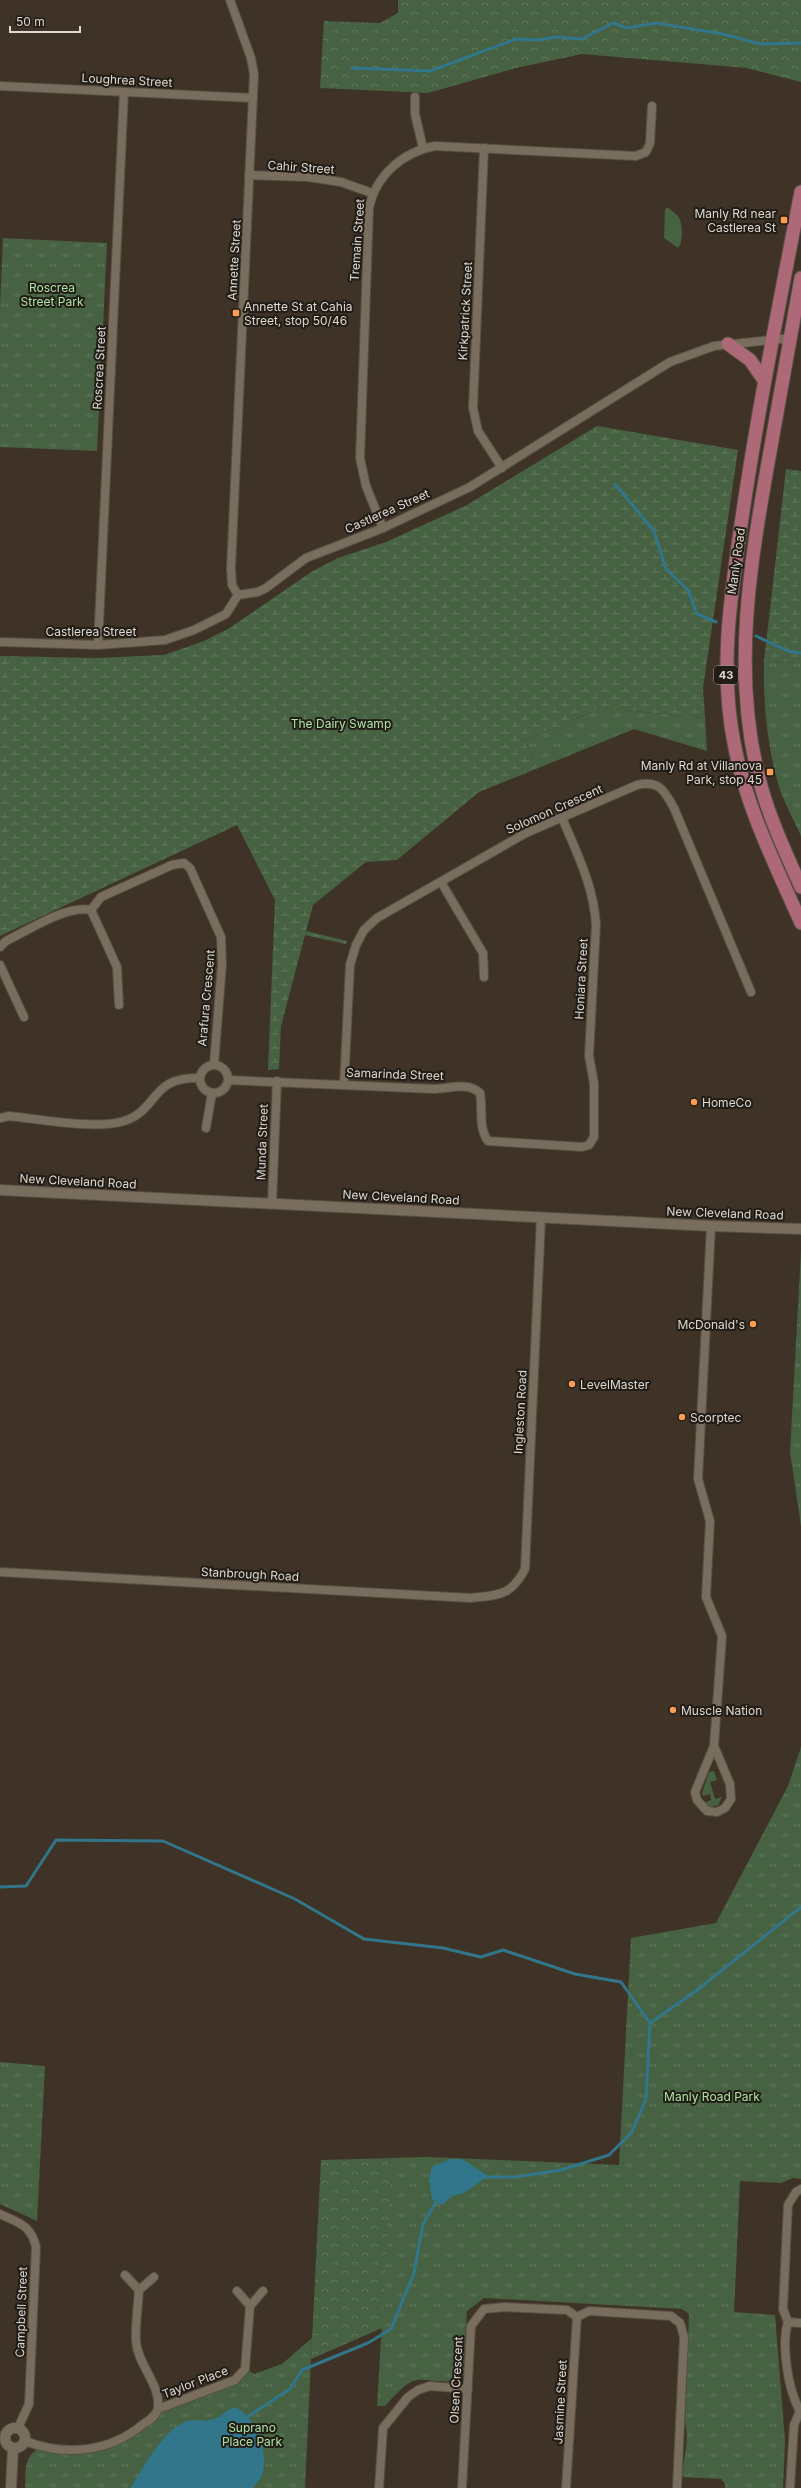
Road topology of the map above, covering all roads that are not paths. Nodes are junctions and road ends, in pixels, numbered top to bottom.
1 (230, 0) edge
2 (0, 86) edge
3 (124, 92) junction
4 (415, 97) dead end
5 (253, 98) junction
6 (652, 106) dead end
7 (422, 148) junction
8 (484, 148) junction
9 (249, 175) junction
10 (801, 192) edge
11 (372, 193) junction
12 (801, 278) edge
13 (772, 338) junction
14 (791, 338) junction
15 (728, 344) junction
16 (764, 380) junction
17 (502, 468) junction
18 (383, 528) junction
19 (238, 595) junction
20 (0, 642) edge
21 (98, 645) junction
22 (562, 818) junction
23 (441, 882) junction
24 (801, 887) edge
25 (91, 910) junction
26 (801, 923) edge
27 (0, 947) edge
28 (0, 965) edge
29 (484, 977) dead end
30 (751, 992) dead end
31 (119, 1006) dead end
32 (24, 1017) dead end
33 (214, 1065) junction
34 (200, 1078) junction
35 (228, 1080) junction
36 (276, 1081) junction
37 (344, 1085) junction
38 (212, 1093) junction
39 (0, 1118) edge
40 (206, 1128) dead end
41 (589, 1145) joint
42 (0, 1190) edge
43 (272, 1204) junction
44 (541, 1218) junction
45 (711, 1226) junction
46 (801, 1229) edge
47 (0, 1572) edge
48 (498, 1595) joint
49 (714, 1746) junction
50 (801, 2189) edge
51 (0, 2214) edge
52 (125, 2275) dead end
53 (154, 2277) dead end
54 (139, 2290) junction
55 (237, 2291) dead end
56 (263, 2291) dead end
57 (250, 2306) junction
58 (577, 2317) junction
59 (788, 2322) junction
60 (801, 2323) edge
61 (468, 2389) junction
62 (158, 2409) junction
63 (801, 2411) edge
64 (18, 2428) junction
65 (3, 2433) edge
66 (25, 2441) junction
67 (13, 2448) junction
68 (12, 2488) edge
69 (379, 2488) edge
70 (462, 2488) edge
71 (566, 2488) edge
72 (677, 2488) edge
73 (790, 2488) edge

1 - 5 street, Annette Street
2 - 3 street, Loughrea Street
3 - 5 street, Loughrea Street
3 - 21 street, Roscrea Street
4 - 7 street
5 - 9 street, Annette Street
6 - 8 street, Tremain Street
7 - 8 street, Tremain Street
7 - 11 street, Tremain Street
8 - 17 street, Kirkpatrick Street
9 - 11 street, Cahir Street
9 - 19 street, Annette Street
10 - 13 main road, Manly Road / 43
11 - 18 street, Tremain Street
12 - 14 main road, Manly Road / 43
13 - 14 street, Castlerea Street
13 - 15 street, Castlerea Street
13 - 16 main road, Manly Road / 43
14 - 24 main road, Manly Road / 43
15 - 16 main road
15 - 17 street, Castlerea Street
16 - 26 main road, Manly Road / 43
17 - 18 street, Castlerea Street
18 - 19 street, Castlerea Street
19 - 21 street, Castlerea Street
20 - 21 street, Castlerea Street
22 - 23 street, Solomon Crescent
22 - 30 street, Solomon Crescent
22 - 41 street, Honiara Street
23 - 29 street
23 - 37 street, Solomon Crescent
25 - 27 street
25 - 31 street
25 - 33 street, Arafura Crescent
28 - 32 street
33 - 34 street
33 - 35 street
34 - 38 street
34 - 39 street
35 - 36 street, Samarinda Street
35 - 38 street
36 - 37 street, Samarinda Street
36 - 43 street, Munda Street
37 - 41 street, Samarinda Street
38 - 40 street
42 - 43 street, New Cleveland Road
43 - 44 street, New Cleveland Road
44 - 45 street, New Cleveland Road
44 - 48 street, Ingleston Road
45 - 46 street, New Cleveland Road
45 - 49 street
47 - 48 street, Stanbrough Road
49 - 49 street
50 - 59 street
51 - 64 street, Campbell Street
52 - 54 street
53 - 54 street
54 - 62 street
55 - 57 street
56 - 57 street
57 - 62 street, Taylor Place
58 - 61 street, Olsen Crescent
58 - 71 street, Jasmine Street
58 - 72 street
59 - 60 street
59 - 63 street
61 - 69 street
61 - 70 street, Olsen Crescent
62 - 66 street
63 - 73 street
64 - 65 street
64 - 66 street
65 - 67 street
66 - 67 street
67 - 68 street

